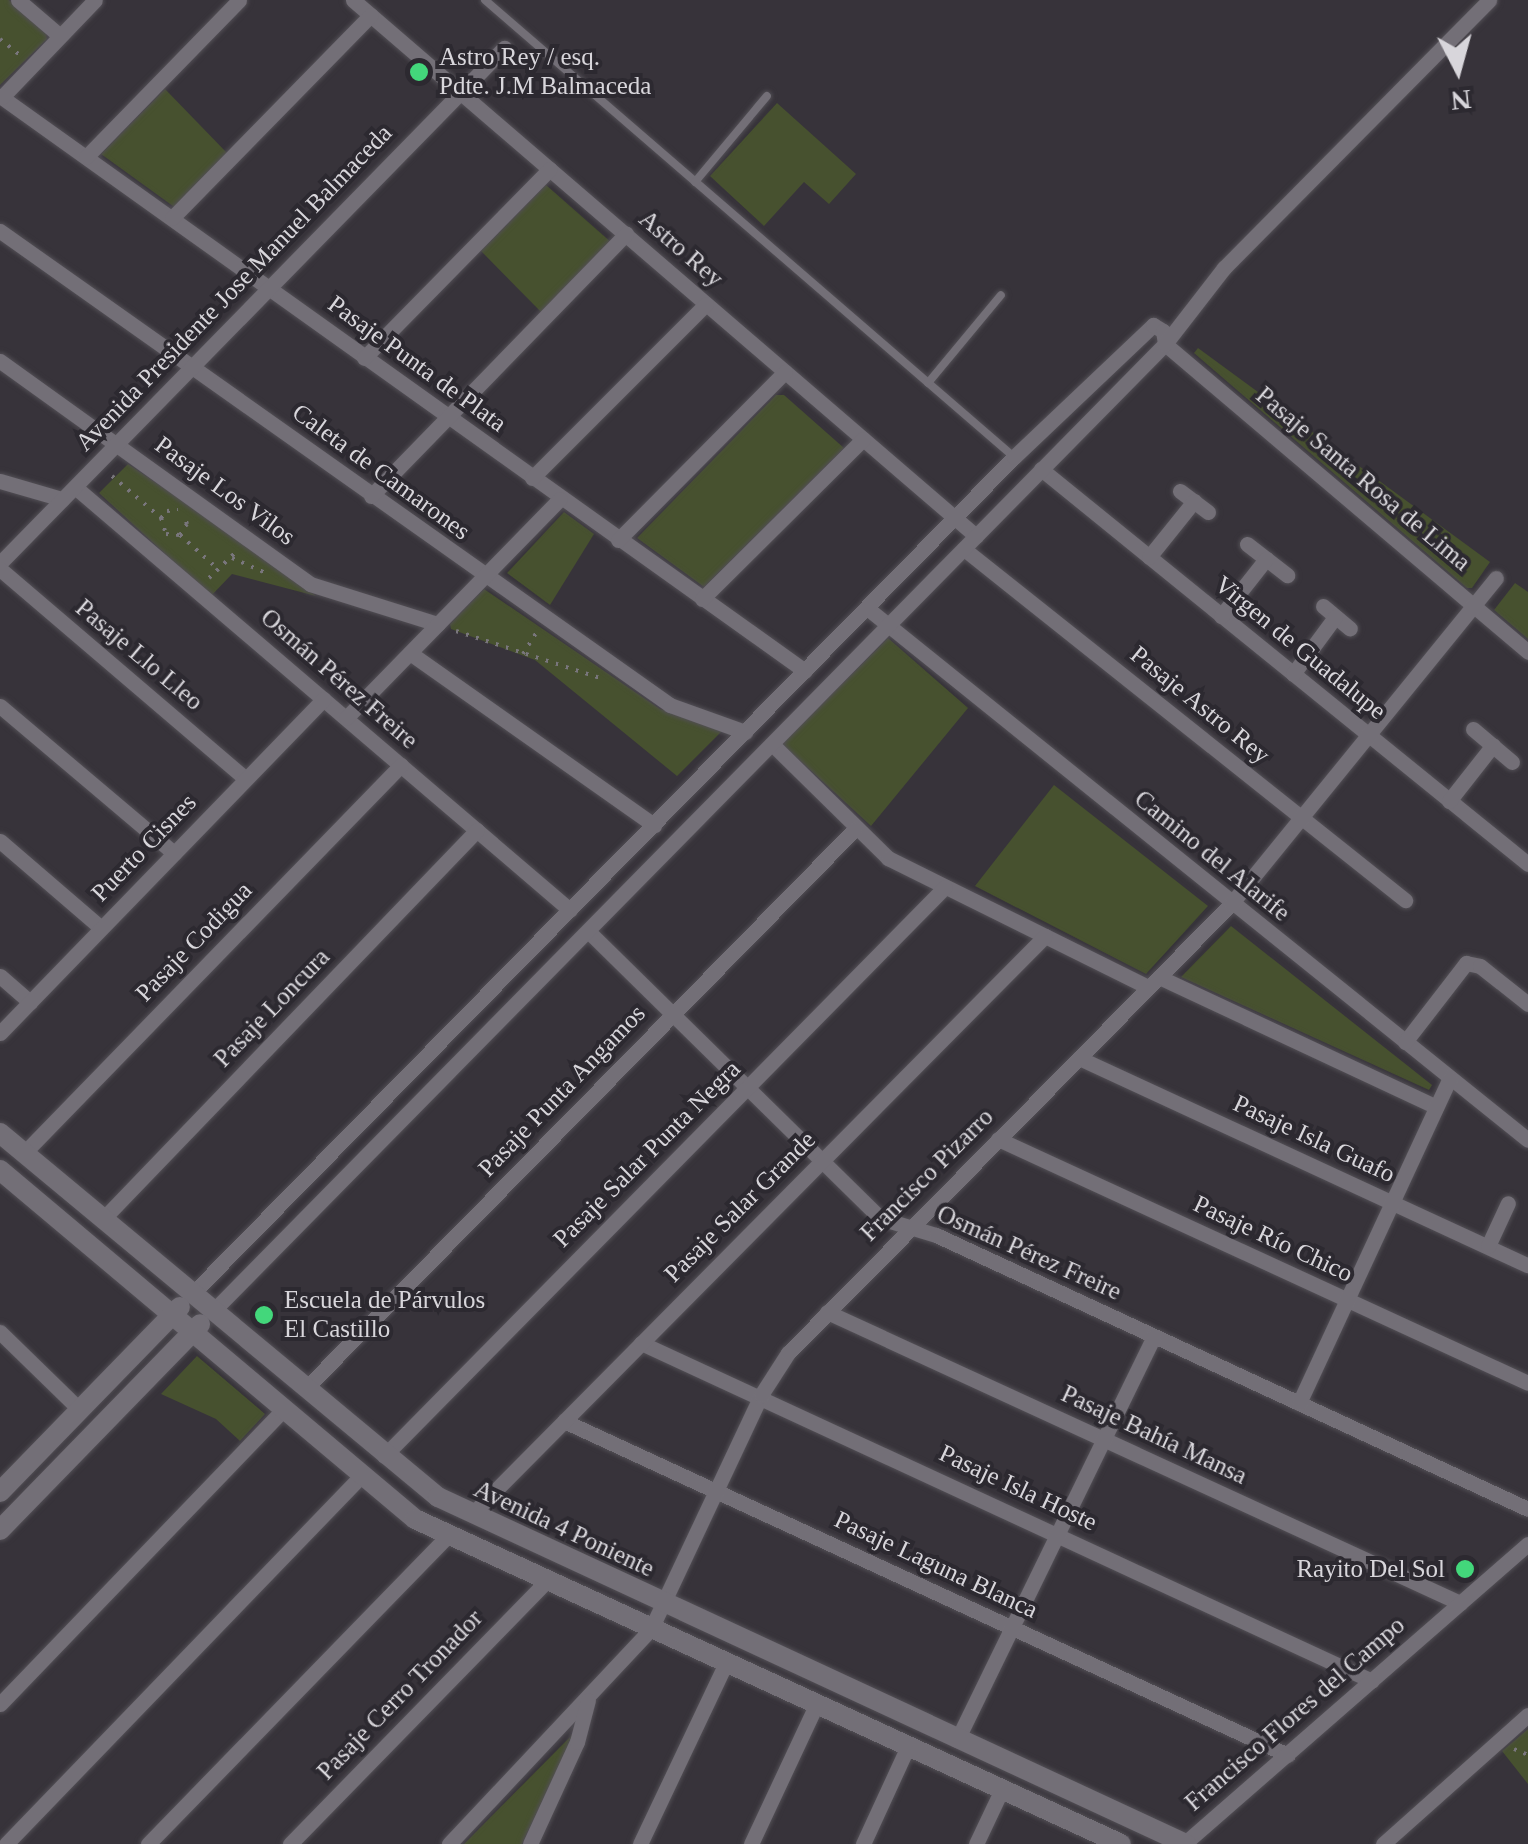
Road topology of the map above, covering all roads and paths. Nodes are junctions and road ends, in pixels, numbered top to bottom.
1 (18, 0) edge
2 (95, 0) edge
3 (238, 0) edge
4 (353, 0) edge
5 (485, 0) edge
6 (1488, 0) edge
7 (371, 16) junction
8 (60, 36) junction
9 (0, 39) edge
10 (504, 48) dead end
11 (32, 65) junction
12 (460, 92) junction
13 (1, 96) edge
14 (767, 96) dead end
15 (86, 157) junction
16 (550, 169) junction
17 (695, 182) junction
18 (172, 218) junction
19 (0, 231) edge
20 (626, 234) junction
21 (270, 288) junction
22 (1001, 294) dead end
23 (706, 304) junction
24 (1166, 344) junction
25 (364, 358) junction
26 (0, 362) edge
27 (192, 368) junction
28 (785, 372) junction
29 (928, 383) junction
30 (447, 417) junction
31 (863, 438) junction
32 (117, 444) junction
33 (1014, 457) junction
34 (1041, 470) junction
35 (112, 476) dead end
36 (532, 478) junction
37 (0, 481) edge
38 (75, 487) junction
39 (1180, 490) dead end
40 (371, 496) junction
41 (560, 499) junction
42 (62, 500) junction
43 (1194, 501) junction
44 (1208, 512) dead end
45 (161, 518) junction
46 (956, 518) junction
47 (180, 535) junction
48 (976, 536) junction
49 (248, 539) junction
50 (618, 540) junction
51 (1247, 544) dead end
52 (964, 549) junction
53 (1149, 557) junction
54 (1266, 559) junction
55 (0, 566) edge
56 (219, 570) junction
57 (1286, 575) dead end
58 (484, 576) junction
59 (1496, 578) dead end
60 (196, 590) junction
61 (702, 599) junction
62 (1473, 606) junction
63 (867, 608) junction
64 (1221, 616) junction
65 (545, 620) junction
66 (438, 624) junction
67 (889, 626) junction
68 (1350, 629) dead end
69 (1528, 652) edge
70 (410, 653) junction
71 (522, 656) junction
72 (805, 672) junction
73 (1292, 674) junction
74 (618, 683) dead end
75 (324, 699) junction
76 (0, 706) edge
77 (346, 718) junction
78 (1474, 729) dead end
79 (745, 732) junction
80 (1369, 736) junction
81 (772, 744) junction
82 (1492, 745) junction
83 (1512, 762) dead end
84 (400, 765) junction
85 (246, 779) junction
86 (1449, 800) junction
87 (1302, 818) junction
88 (654, 825) junction
89 (855, 829) junction
90 (478, 830) junction
91 (0, 840) edge
92 (174, 853) junction
93 (1526, 859) edge
94 (945, 886) junction
95 (1405, 900) dead end
96 (1230, 904) junction
97 (570, 910) junction
98 (101, 928) junction
99 (588, 931) junction
100 (1045, 936) junction
101 (0, 976) edge
102 (1154, 982) junction
103 (30, 1002) junction
104 (1528, 1004) edge
105 (673, 1014) junction
106 (0, 1032) edge
107 (1405, 1042) junction
108 (1079, 1058) junction
109 (1450, 1078) junction
110 (747, 1088) junction
111 (1436, 1107) junction
112 (0, 1134) edge
113 (998, 1140) junction
114 (1528, 1140) edge
115 (24, 1154) junction
116 (821, 1161) junction
117 (4, 1179) edge
118 (1392, 1202) junction
119 (1508, 1203) dead end
120 (102, 1220) junction
121 (909, 1228) junction
122 (1488, 1246) junction
123 (1528, 1265) edge
124 (190, 1295) junction
125 (1346, 1300) junction
126 (212, 1312) junction
127 (827, 1312) junction
128 (172, 1315) junction
129 (0, 1332) edge
130 (192, 1332) junction
131 (1154, 1336) junction
132 (641, 1343) junction
133 (1528, 1383) edge
134 (305, 1389) junction
135 (760, 1395) junction
136 (1299, 1403) junction
137 (80, 1410) junction
138 (284, 1410) junction
139 (564, 1421) junction
140 (1104, 1439) junction
141 (384, 1456) junction
142 (362, 1476) junction
143 (3, 1483) edge
144 (716, 1492) junction
145 (1528, 1509) edge
146 (472, 1514) junction
147 (0, 1530) edge
148 (1058, 1534) junction
149 (448, 1536) junction
150 (1528, 1544) edge
151 (546, 1582) junction
152 (664, 1602) junction
153 (1460, 1603) junction
154 (1012, 1628) junction
155 (650, 1629) junction
156 (726, 1663) junction
157 (1372, 1681) junction
158 (588, 1700) junction
159 (0, 1704) edge
160 (816, 1704) junction
161 (1528, 1715) edge
162 (958, 1740) junction
163 (908, 1746) junction
164 (1288, 1754) junction
165 (1002, 1789) junction
166 (6, 1844) edge
167 (148, 1844) edge
168 (290, 1844) edge
169 (449, 1844) edge
170 (530, 1844) edge
171 (640, 1844) edge
172 (752, 1844) edge
173 (863, 1844) edge
174 (976, 1844) edge
175 (1120, 1844) edge
176 (1186, 1844) edge
177 (1382, 1844) edge

1 - 8 street
2 - 8 street
3 - 15 street
4 - 7 street, Astro Rey
5 - 17 lane
6 - 24 street
7 - 12 street, Astro Rey
7 - 18 street
8 - 11 street
9 - 11 path
10 - 12 street, Avenida Presidente Jose Manuel Balmaceda
11 - 13 street
12 - 16 street, Astro Rey
12 - 21 street, Avenida Presidente Jose Manuel Balmaceda
13 - 15 street, Pasaje Punta de Plata
14 - 17 lane
15 - 18 street, Pasaje Punta de Plata
16 - 20 street, Astro Rey
16 - 25 street
17 - 29 lane
18 - 21 street, Pasaje Punta de Plata
19 - 27 street, Caleta de Camarones
20 - 23 street, Astro Rey
20 - 30 street
21 - 25 street, Pasaje Punta de Plata
21 - 27 street, Avenida Presidente Jose Manuel Balmaceda
22 - 29 lane
23 - 28 street, Astro Rey
23 - 36 street
24 - 33 street
24 - 34 street
24 - 62 street, Pasaje Santa Rosa de Lima
25 - 30 street, Pasaje Punta de Plata
26 - 32 street, Pasaje Los Vilos
27 - 32 street, Avenida Presidente Jose Manuel Balmaceda
27 - 40 street, Caleta de Camarones
28 - 31 street, Astro Rey
28 - 50 street
29 - 33 lane
30 - 36 street, Pasaje Punta de Plata
30 - 40 street
31 - 46 street, Astro Rey
31 - 61 street
32 - 38 street, Avenida Presidente Jose Manuel Balmaceda
32 - 49 street, Pasaje Los Vilos
33 - 46 street
34 - 48 street
34 - 53 street, Virgen de Guadalupe
35 - 45 path
36 - 41 street, Pasaje Punta de Plata
37 - 42 street
38 - 42 street, Avenida Presidente Jose Manuel Balmaceda
38 - 60 street, Osmán Pérez Freire
39 - 43 street
40 - 58 street, Caleta de Camarones
41 - 50 street, Pasaje Punta de Plata
41 - 58 street
42 - 55 street, Avenida Presidente Jose Manuel Balmaceda
43 - 44 street
43 - 53 street
45 - 47 path
45 - 47 path
46 - 48 street, Astro Rey
46 - 63 street
47 - 56 path
48 - 52 street
49 - 56 path
49 - 66 street, Pasaje Los Vilos
50 - 61 street, Pasaje Punta de Plata
51 - 54 street
52 - 67 street
52 - 87 street, Pasaje Astro Rey
53 - 64 street, Virgen de Guadalupe
54 - 57 street
54 - 64 street
55 - 85 street, Pasaje Llo Lleo
56 - 60 path
58 - 65 street, Caleta de Camarones
58 - 66 street
59 - 62 street, Francisco Pizarro
60 - 75 street, Osmán Pérez Freire
61 - 72 street, Pasaje Punta de Plata
62 - 69 street, Pasaje Santa Rosa de Lima
62 - 80 street, Francisco Pizarro
63 - 67 street, Camino del Alarife
63 - 72 street
64 - 73 street, Virgen de Guadalupe
65 - 71 path
65 - 79 street, Caleta de Camarones
66 - 70 street
66 - 71 path
67 - 81 street
67 - 96 street, Camino del Alarife
68 - 73 street
70 - 77 street
70 - 88 street
71 - 74 path
72 - 79 street
73 - 80 street, Virgen de Guadalupe
75 - 77 street, Osmán Pérez Freire
75 - 85 street, Puerto Cisnes
76 - 92 street
77 - 84 street, Osmán Pérez Freire
78 - 82 street
79 - 88 street
80 - 86 street, Virgen de Guadalupe
80 - 87 street, Francisco Pizarro
81 - 89 street
81 - 99 street
82 - 83 street
82 - 86 street
84 - 90 street, Osmán Pérez Freire
84 - 115 street, Pasaje Codigua
85 - 92 street, Puerto Cisnes
86 - 93 street, Virgen de Guadalupe
87 - 95 street, Pasaje Astro Rey
87 - 96 street, Francisco Pizarro
88 - 97 street
89 - 94 street
89 - 105 street, Pasaje Punta Angamos
90 - 97 street, Osmán Pérez Freire
90 - 120 street, Pasaje Loncura
91 - 98 street
92 - 98 street, Puerto Cisnes
94 - 100 street
94 - 110 street, Pasaje Salar Punta Negra
96 - 102 street, Francisco Pizarro
96 - 107 street, Camino del Alarife
97 - 124 street
98 - 103 street, Puerto Cisnes
99 - 105 street, Osmán Pérez Freire
99 - 126 street
100 - 102 street
100 - 116 street, Pasaje Salar Grande
101 - 103 street
102 - 108 street, Francisco Pizarro
102 - 111 street
103 - 106 street, Puerto Cisnes
104 - 107 street
105 - 110 street, Osmán Pérez Freire
105 - 134 street, Pasaje Punta Angamos
107 - 109 street, Camino del Alarife
108 - 113 street, Francisco Pizarro
108 - 118 street, Pasaje Isla Guafo
109 - 111 street
109 - 114 street, Camino del Alarife
110 - 116 street, Osmán Pérez Freire
110 - 141 street, Pasaje Salar Punta Negra
111 - 118 street
112 - 115 street, Avenida 4 Poniente
113 - 121 street, Francisco Pizarro
113 - 125 street, Pasaje Río Chico
115 - 120 street, Avenida 4 Poniente
116 - 121 street, Osmán Pérez Freire
116 - 132 street, Pasaje Salar Grande
117 - 128 street
118 - 122 street, Pasaje Isla Guafo
118 - 125 street
119 - 122 street
120 - 124 street, Avenida 4 Poniente
121 - 127 street, Francisco Pizarro
121 - 131 street, Osmán Pérez Freire
122 - 123 street, Pasaje Isla Guafo
124 - 126 street, Avenida 4 Poniente
124 - 128 street
125 - 133 street, Pasaje Río Chico
125 - 136 street
126 - 130 street
126 - 134 street, Avenida 4 Poniente
127 - 135 street, Francisco Pizarro
127 - 140 street, Pasaje Bahía Mansa
128 - 130 street
128 - 137 street
129 - 137 street
130 - 138 street
130 - 147 street
131 - 136 street, Osmán Pérez Freire
131 - 140 street
132 - 135 street, Pasaje Isla Hoste
132 - 139 street, Pasaje Salar Grande
134 - 141 street, Avenida 4 Poniente
135 - 144 street, Francisco Pizarro
135 - 148 street, Pasaje Isla Hoste
136 - 145 street, Osmán Pérez Freire
137 - 143 street
138 - 142 street
138 - 159 street
139 - 144 street, Pasaje Laguna Blanca
139 - 146 street, Pasaje Salar Grande
140 - 148 street
140 - 153 street, Pasaje Bahía Mansa
141 - 146 street, Avenida 4 Poniente
142 - 149 street
142 - 166 street
144 - 152 street, Francisco Pizarro
144 - 154 street, Pasaje Laguna Blanca
146 - 152 street, Avenida 4 Poniente
148 - 154 street
148 - 157 street, Pasaje Isla Hoste
149 - 151 street
149 - 167 street
150 - 153 street, Francisco Flores del Campo
151 - 155 street
151 - 168 street, Pasaje Cerro Tronador
152 - 155 street, Francisco Pizarro
152 - 162 street, Avenida 4 Poniente
153 - 157 street, Francisco Flores del Campo
154 - 162 street
154 - 164 street, Pasaje Laguna Blanca
155 - 156 street
155 - 158 street, Francisco Pizarro
156 - 160 street
156 - 171 street
157 - 164 street, Francisco Flores del Campo
158 - 169 street, Francisco Pizarro
158 - 170 street
160 - 163 street
160 - 172 street
161 - 177 street
162 - 176 street, Avenida 4 Poniente
163 - 165 street
163 - 173 street
164 - 176 street, Francisco Flores del Campo
165 - 174 street
165 - 175 street

